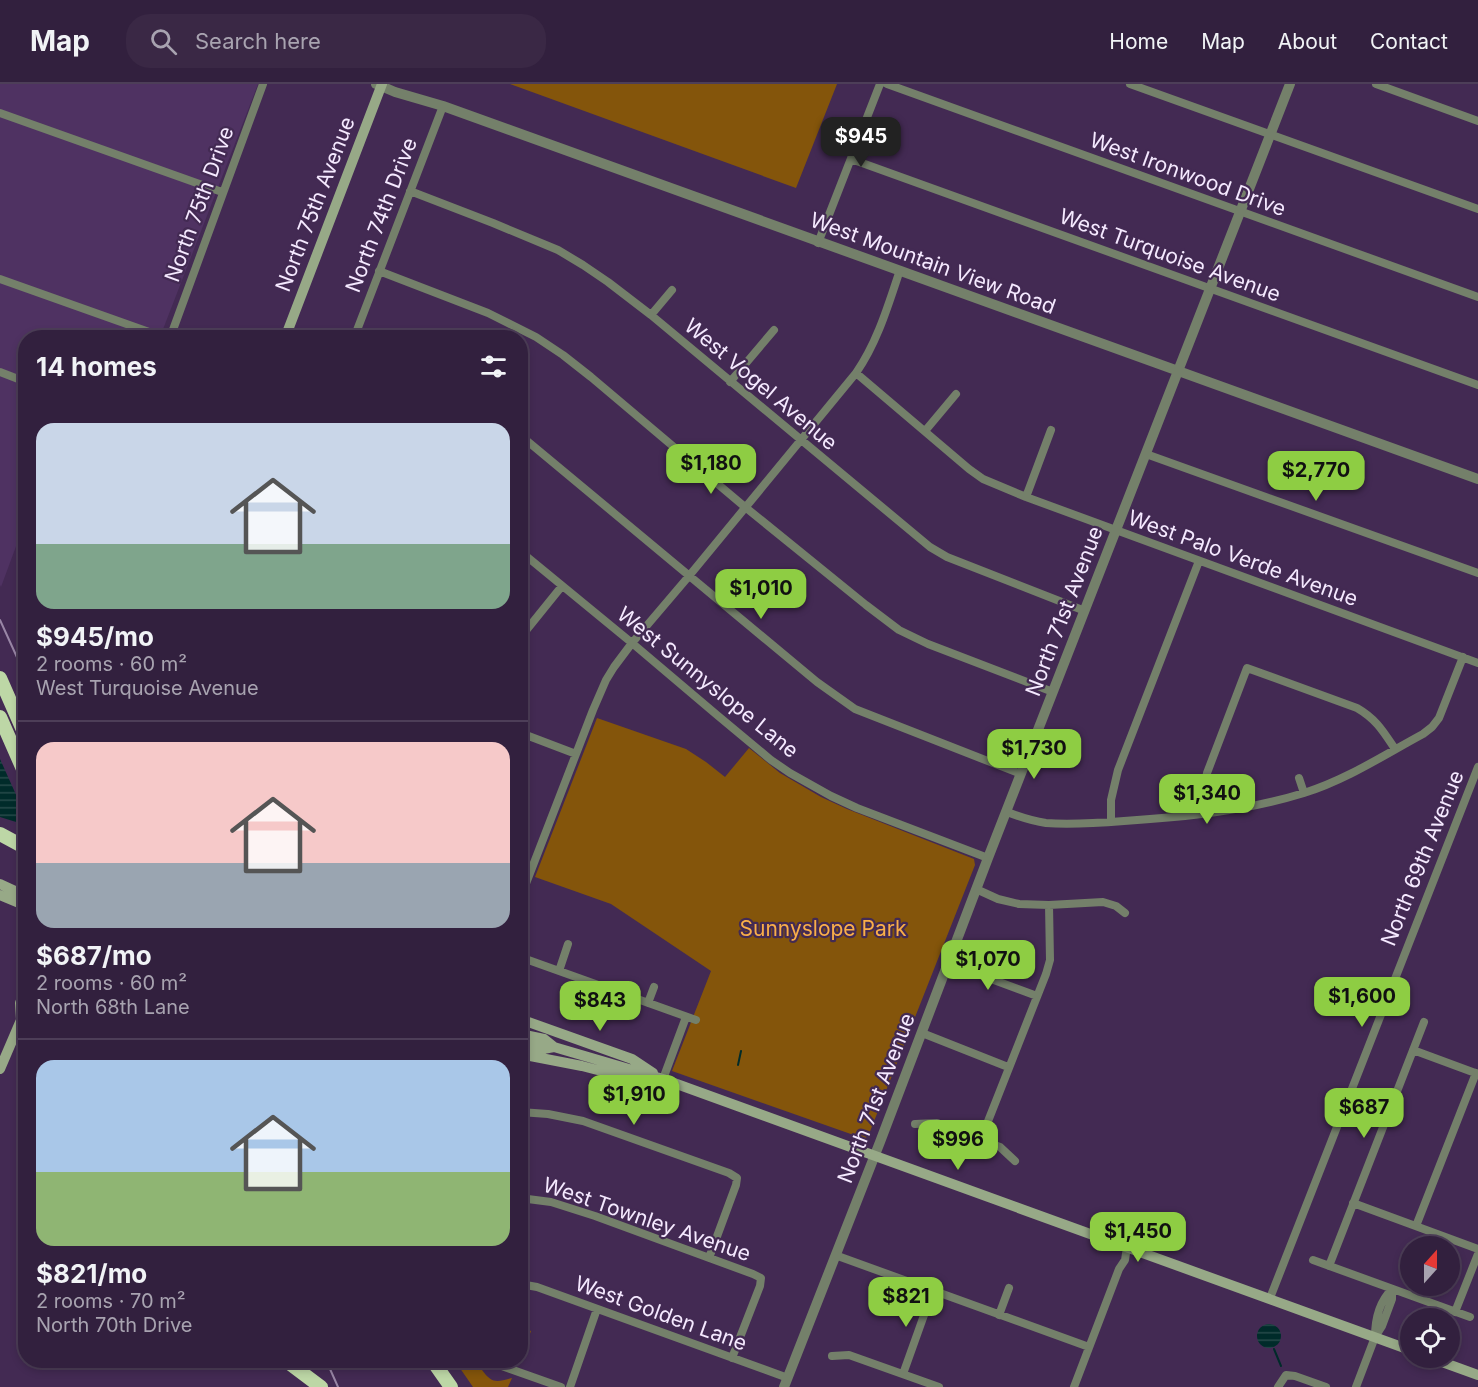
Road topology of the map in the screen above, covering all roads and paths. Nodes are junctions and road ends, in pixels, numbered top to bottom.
1 (263, 84) edge
2 (880, 84) edge
3 (887, 84) edge
4 (1130, 84) edge
5 (1290, 84) edge
6 (1376, 84) edge
7 (380, 85) edge
8 (443, 106) junction
9 (0, 113) edge
10 (1478, 121) edge
11 (1271, 135) junction
12 (851, 159) junction
13 (410, 191) junction
14 (222, 192) junction
15 (1478, 209) edge
16 (1241, 212) junction
17 (818, 243) junction
18 (900, 270) junction
19 (379, 271) junction
20 (0, 279) edge
21 (1211, 289) junction
22 (672, 290) dead end
23 (1478, 297) edge
24 (651, 315) junction
25 (145, 330) edge
26 (171, 330) edge
27 (287, 330) edge
28 (357, 330) edge
29 (522, 330) edge
30 (774, 330) dead end
31 (528, 333) edge
32 (0, 372) edge
33 (1178, 372) junction
34 (856, 373) junction
35 (18, 379) edge
36 (730, 382) junction
37 (1478, 385) edge
38 (956, 394) dead end
39 (1051, 430) dead end
40 (925, 431) junction
41 (801, 440) junction
42 (528, 442) edge
43 (1146, 454) junction
44 (1478, 478) edge
45 (1026, 497) junction
46 (745, 507) junction
47 (1116, 531) junction
48 (528, 558) edge
49 (1200, 561) junction
50 (1478, 573) edge
51 (689, 576) junction
52 (562, 586) junction
53 (1085, 611) junction
54 (528, 628) edge
55 (632, 642) junction
56 (1463, 657) junction
57 (1478, 663) edge
58 (0, 678) edge
59 (1053, 692) junction
60 (0, 717) edge
61 (18, 719) edge
62 (528, 736) edge
63 (1395, 749) junction
64 (576, 754) junction
65 (18, 758) edge
66 (1478, 767) edge
67 (1021, 774) junction
68 (1299, 778) dead end
69 (1474, 787) edge
70 (1304, 793) junction
71 (1007, 812) junction
72 (1208, 812) junction
73 (1111, 822) junction
74 (0, 834) edge
75 (18, 836) edge
76 (18, 844) edge
77 (988, 858) junction
78 (528, 878) edge
79 (0, 884) edge
80 (976, 889) junction
81 (18, 892) edge
82 (0, 895) edge
83 (18, 903) edge
84 (1049, 904) junction
85 (1125, 913) dead end
86 (568, 944) dead end
87 (528, 960) edge
88 (948, 963) junction
89 (559, 971) junction
90 (654, 987) dead end
91 (1037, 996) junction
92 (648, 1003) junction
93 (686, 1017) junction
94 (696, 1020) dead end
95 (528, 1022) edge
96 (1424, 1022) dead end
97 (18, 1028) edge
98 (922, 1034) junction
99 (528, 1036) edge
100 (528, 1046) edge
101 (554, 1047) junction
102 (1413, 1050) junction
103 (528, 1056) edge
104 (1008, 1067) junction
105 (0, 1069) edge
106 (1477, 1073) edge
107 (663, 1079) junction
108 (1349, 1096) junction
109 (1389, 1111) junction
110 (528, 1113) edge
111 (915, 1124) dead end
112 (981, 1139) junction
113 (874, 1155) junction
114 (1015, 1161) dead end
115 (528, 1198) edge
116 (1353, 1203) junction
117 (1416, 1227) junction
118 (1127, 1247) junction
119 (1478, 1249) edge
120 (1478, 1254) edge
121 (835, 1255) junction
122 (709, 1258) junction
123 (1313, 1260) dead end
124 (1329, 1266) junction
125 (528, 1285) edge
126 (1009, 1288) dead end
127 (1392, 1289) junction
128 (933, 1290) junction
129 (1270, 1298) junction
130 (1444, 1308) edge
131 (1457, 1308) edge
132 (597, 1309) junction
133 (1460, 1314) edge
134 (999, 1315) junction
135 (1470, 1317) dead end
136 (1375, 1337) junction
137 (1400, 1346) edge
138 (1089, 1347) junction
139 (832, 1356) dead end
140 (732, 1358) junction
141 (294, 1368) edge
142 (438, 1368) edge
143 (508, 1368) edge
144 (1459, 1368) edge
145 (903, 1374) junction
146 (1478, 1375) edge
147 (786, 1383) edge
148 (321, 1387) edge
149 (451, 1387) edge
150 (561, 1387) edge
151 (570, 1387) edge
152 (939, 1387) edge
153 (1074, 1387) edge
154 (1278, 1387) edge
155 (1326, 1387) edge
156 (1356, 1387) edge

1 - 14 street, North 75th Drive
2 - 12 street
3 - 16 street, West Ironwood Drive
4 - 11 street
5 - 11 street, North 71st Avenue
6 - 10 street
7 - 8 street, West Mountain View Road
7 - 27 main road, North 75th Avenue
8 - 13 street, North 74th Drive
8 - 17 street, West Mountain View Road
9 - 14 street
11 - 15 street
11 - 16 street, North 71st Avenue
12 - 17 street
12 - 21 street, West Turquoise Avenue
13 - 19 street, North 74th Drive
13 - 24 street, West Vogel Avenue
14 - 26 street, North 75th Drive
16 - 21 street, North 71st Avenue
16 - 23 street, West Ironwood Drive
17 - 18 street, West Mountain View Road
18 - 33 street, West Mountain View Road
18 - 34 street
19 - 28 street, North 74th Drive
19 - 29 street
20 - 25 street
21 - 33 street, North 71st Avenue
21 - 37 street, West Turquoise Avenue
22 - 24 street
24 - 36 street, West Vogel Avenue
30 - 36 street
31 - 46 street
32 - 35 street
33 - 43 street, North 71st Avenue
33 - 44 street, West Mountain View Road
34 - 40 street, West Palo Verde Avenue
34 - 41 street
36 - 41 street, West Vogel Avenue
38 - 40 street
39 - 45 street
40 - 45 street, West Palo Verde Avenue
41 - 46 street
41 - 53 street, West Vogel Avenue
42 - 51 street
43 - 47 street, North 71st Avenue
43 - 50 street
45 - 47 street, West Palo Verde Avenue
46 - 51 street
46 - 59 street
47 - 49 street, West Palo Verde Avenue
47 - 53 street, North 71st Avenue
48 - 52 street, West Sunnyslope Lane
49 - 56 street, West Palo Verde Avenue
49 - 73 street
51 - 55 street
51 - 67 street
52 - 54 street
52 - 55 street, West Sunnyslope Lane
53 - 59 street, North 71st Avenue
55 - 64 street
55 - 77 street, West Sunnyslope Lane
56 - 57 street, West Palo Verde Avenue
56 - 63 street
58 - 61 highway
59 - 67 street, North 71st Avenue
60 - 65 highway
62 - 64 street
63 - 70 street
63 - 72 street
64 - 78 street
66 - 69 street, North 69th Avenue
67 - 71 street, North 71st Avenue
68 - 70 street
69 - 108 street, North 69th Avenue
70 - 72 street
71 - 73 street
71 - 77 street, North 71st Avenue
72 - 73 street
74 - 75 highway
74 - 76 highway
77 - 80 street, North 71st Avenue
79 - 81 main road
80 - 84 street
80 - 88 street, North 71st Avenue
82 - 83 main road
84 - 85 street
84 - 91 street
86 - 89 street
87 - 89 street
88 - 91 street
88 - 98 street, North 71st Avenue
89 - 92 street
90 - 92 street
91 - 104 street
92 - 93 street
93 - 94 street
93 - 107 street
95 - 107 main road
96 - 102 street
97 - 105 main road
98 - 104 street
98 - 113 street, North 71st Avenue
99 - 101 main road
100 - 101 main road
101 - 107 main road
102 - 106 street
102 - 109 street
103 - 107 main road
104 - 112 street
106 - 117 street
107 - 113 main road
108 - 109 street
108 - 129 street, North 69th Avenue
109 - 116 street
110 - 122 street
111 - 112 street
112 - 114 street
113 - 118 main road
113 - 121 street, North 71st Avenue
115 - 122 street, West Townley Avenue
116 - 117 street
116 - 124 street
117 - 119 street
118 - 129 main road
118 - 138 street
120 - 131 street
121 - 128 street
121 - 147 street, North 71st Avenue
122 - 140 street, West Townley Avenue
123 - 124 street
124 - 127 street
125 - 132 street, West Golden Lane
126 - 134 street
127 - 130 street
127 - 136 street
128 - 134 street
128 - 145 street
129 - 136 main road
132 - 140 street, West Golden Lane
132 - 151 street
133 - 135 street
134 - 138 street
136 - 137 main road
136 - 156 street
138 - 153 street
139 - 145 street
140 - 147 street, West Golden Lane
141 - 148 highway
142 - 149 highway
143 - 150 street
144 - 146 main road
145 - 152 street
154 - 155 street

